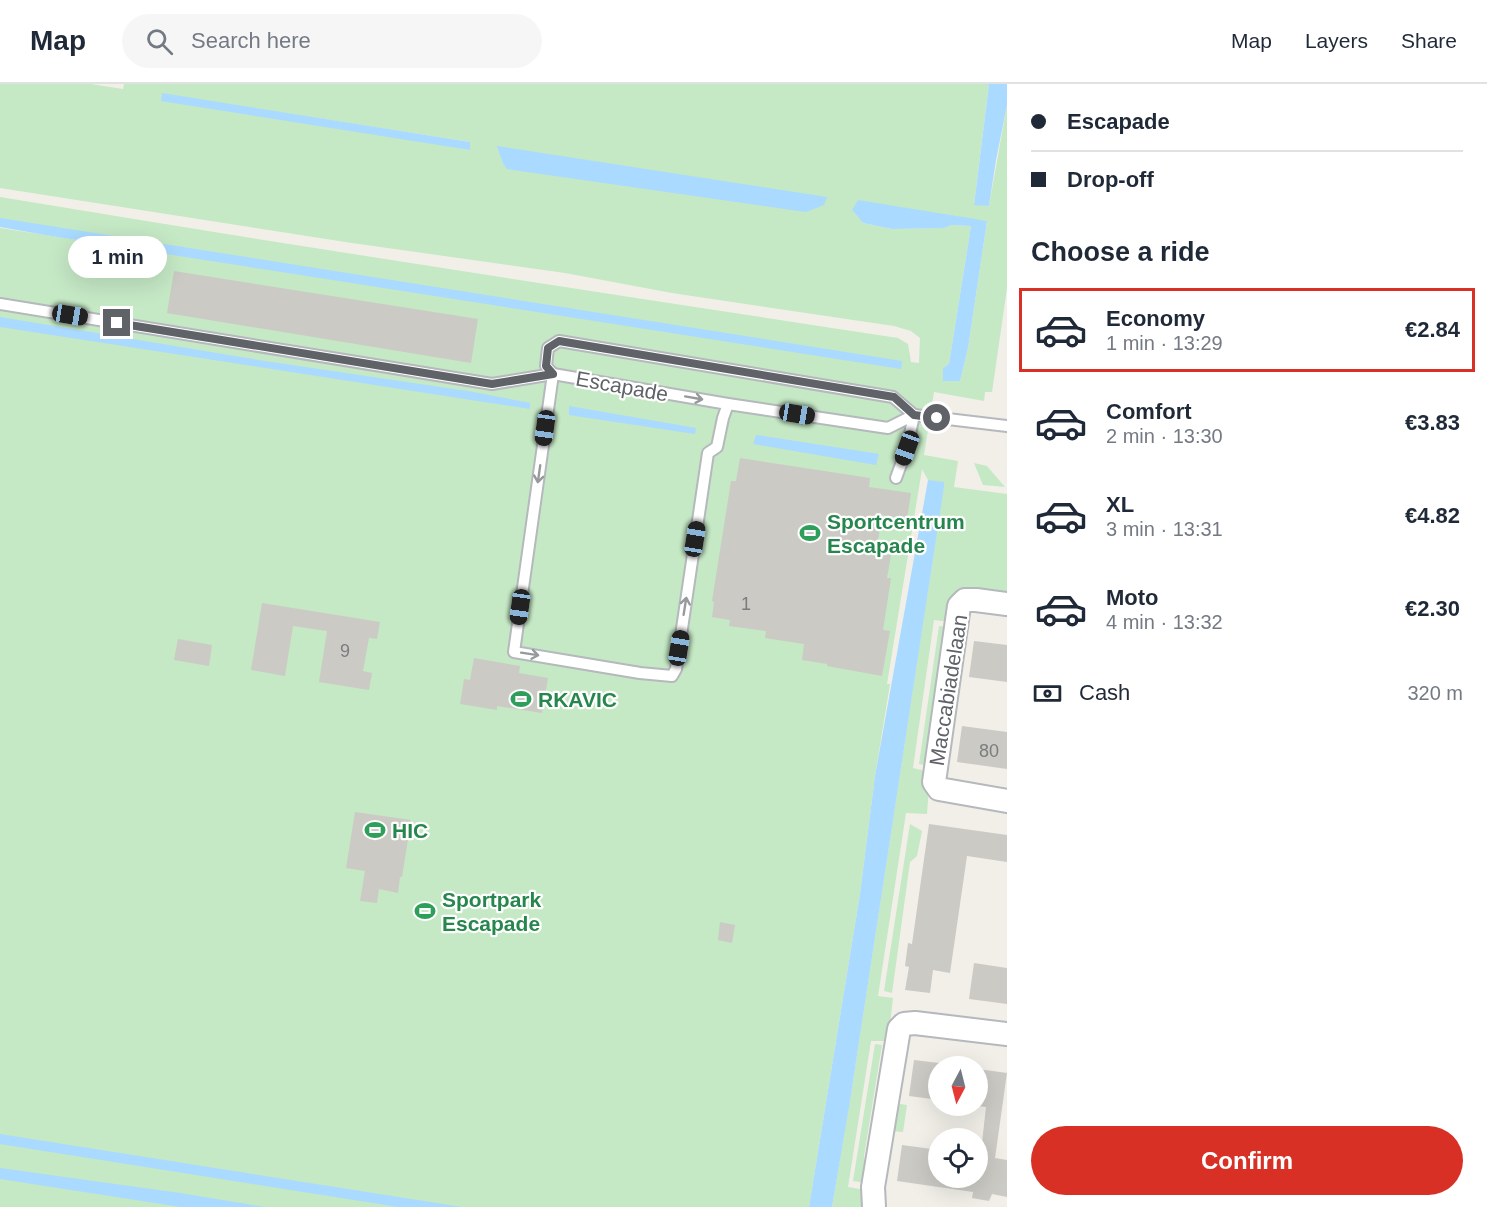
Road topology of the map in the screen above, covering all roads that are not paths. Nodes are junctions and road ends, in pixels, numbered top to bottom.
1 (0, 304) edge
2 (553, 374) junction
3 (728, 404) junction
4 (914, 415) junction
5 (1007, 426) edge
6 (896, 478) dead end
7 (1007, 603) edge
8 (1007, 801) edge
9 (1007, 1034) edge
10 (873, 1207) edge

1 - 2 lane
2 -> 3 lane, Escapade
2 -> 3 lane
2 - 4 lane, Escapade
3 - 4 lane, Escapade
4 - 5 lane
4 - 6 lane
7 - 8 street, Maccabiadelaan
9 - 10 street

